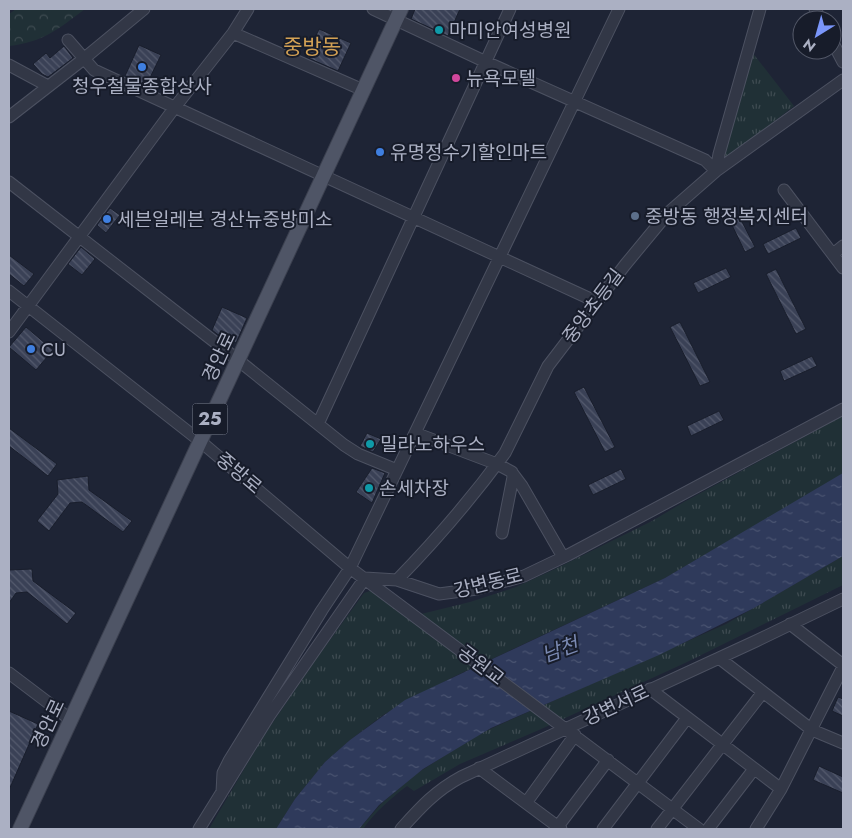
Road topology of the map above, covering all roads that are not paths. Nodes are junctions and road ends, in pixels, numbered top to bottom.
1 (144, 9) edge
2 (248, 9) edge
3 (373, 9) edge
4 (510, 9) edge
5 (619, 9) edge
6 (760, 9) edge
7 (399, 14) edge
8 (233, 34) junction
9 (68, 40) dead end
10 (84, 59) junction
11 (486, 62) junction
12 (9, 65) edge
13 (843, 80) edge
14 (48, 86) junction
15 (363, 90) junction
16 (575, 102) junction
17 (175, 107) junction
18 (9, 117) edge
19 (716, 172) junction
20 (324, 175) junction
21 (9, 182) edge
22 (784, 190) dead end
23 (413, 217) junction
24 (80, 237) junction
25 (843, 246) edge
26 (833, 254) junction
27 (500, 257) junction
28 (843, 268) edge
29 (9, 291) edge
30 (597, 302) junction
31 (29, 306) junction
32 (9, 332) edge
33 (238, 360) junction
34 (843, 409) edge
35 (318, 424) junction
36 (415, 433) junction
37 (200, 441) junction
38 (497, 464) junction
39 (397, 470) junction
40 (513, 474) junction
41 (502, 533) dead end
42 (563, 557) junction
43 (350, 568) junction
44 (365, 578) junction
45 (397, 580) junction
46 (843, 599) edge
47 (396, 602) joint
48 (790, 624) junction
49 (719, 658) junction
50 (843, 666) edge
51 (9, 673) edge
52 (650, 690) junction
53 (763, 692) junction
54 (687, 718) junction
55 (71, 720) junction
56 (812, 730) junction
57 (571, 732) junction
58 (843, 743) edge
59 (722, 744) junction
60 (608, 760) junction
61 (479, 768) junction
62 (754, 769) junction
63 (638, 783) junction
64 (781, 789) junction
65 (222, 792) junction
66 (526, 803) junction
67 (672, 809) junction
68 (20, 829) edge
69 (199, 829) edge
70 (401, 829) edge
71 (558, 829) edge
72 (603, 829) edge
73 (657, 829) edge
74 (699, 829) edge
75 (708, 829) edge
76 (756, 829) edge

1 - 10 street
2 - 8 street
3 - 7 street
4 - 11 street
5 - 16 street
6 - 19 street
7 - 11 street
7 - 15 main road, 경안로 / 25
8 - 15 street
8 - 17 street
9 - 10 street
10 - 14 street
10 - 17 street
11 - 16 street
11 - 23 street
12 - 14 street
13 - 19 street, 중앙초등길
14 - 18 street
15 - 20 main road, 경안로 / 25
16 - 19 street
16 - 27 street
17 - 20 street
17 - 24 street
19 - 30 street, 중앙초등길
20 - 23 street
20 - 33 main road, 경안로 / 25
21 - 24 street
22 - 26 street
23 - 27 street
23 - 35 street
24 - 31 street
24 - 33 street
25 - 26 street
26 - 28 street
27 - 30 street
27 - 36 street
29 - 31 street, 중방로
30 - 38 street, 중앙초등길
31 - 32 street
31 - 37 street, 중방로
33 - 35 street
33 - 37 main road, 경안로 / 25
34 - 42 street, 강변동로
35 - 39 street
36 - 38 street
36 - 39 street
37 - 43 street, 중방로
37 - 55 main road, 경안로 / 25
38 - 40 street
38 - 45 street, 중앙초등길
39 - 43 street
40 - 41 street
40 - 42 street
42 - 45 street, 강변동로
43 - 44 street, 중방로
43 - 65 street
44 - 45 street, 강변동로
44 - 47 street, 중방로
44 - 65 street
46 - 48 street, 강변서로
47 - 57 street, 공원교
48 - 49 street, 강변서로
48 - 50 street
49 - 52 street, 강변서로
49 - 53 street
50 - 56 street
51 - 55 street
52 - 54 street
52 - 57 street, 강변서로
53 - 56 street
53 - 59 street
54 - 59 street
54 - 63 street
55 - 68 main road, 경안로 / 25
56 - 58 street
56 - 64 street
57 - 60 street, 공원교
57 - 61 street, 강변서로
57 - 66 street
59 - 62 street
59 - 67 street
60 - 63 street, 공원교
60 - 71 street
61 - 66 street
61 - 70 street, 강변서로
62 - 64 street
62 - 75 street
63 - 67 street, 공원교
63 - 72 street
64 - 76 street
65 - 69 street
66 - 71 street
67 - 73 street
67 - 74 street, 공원교

